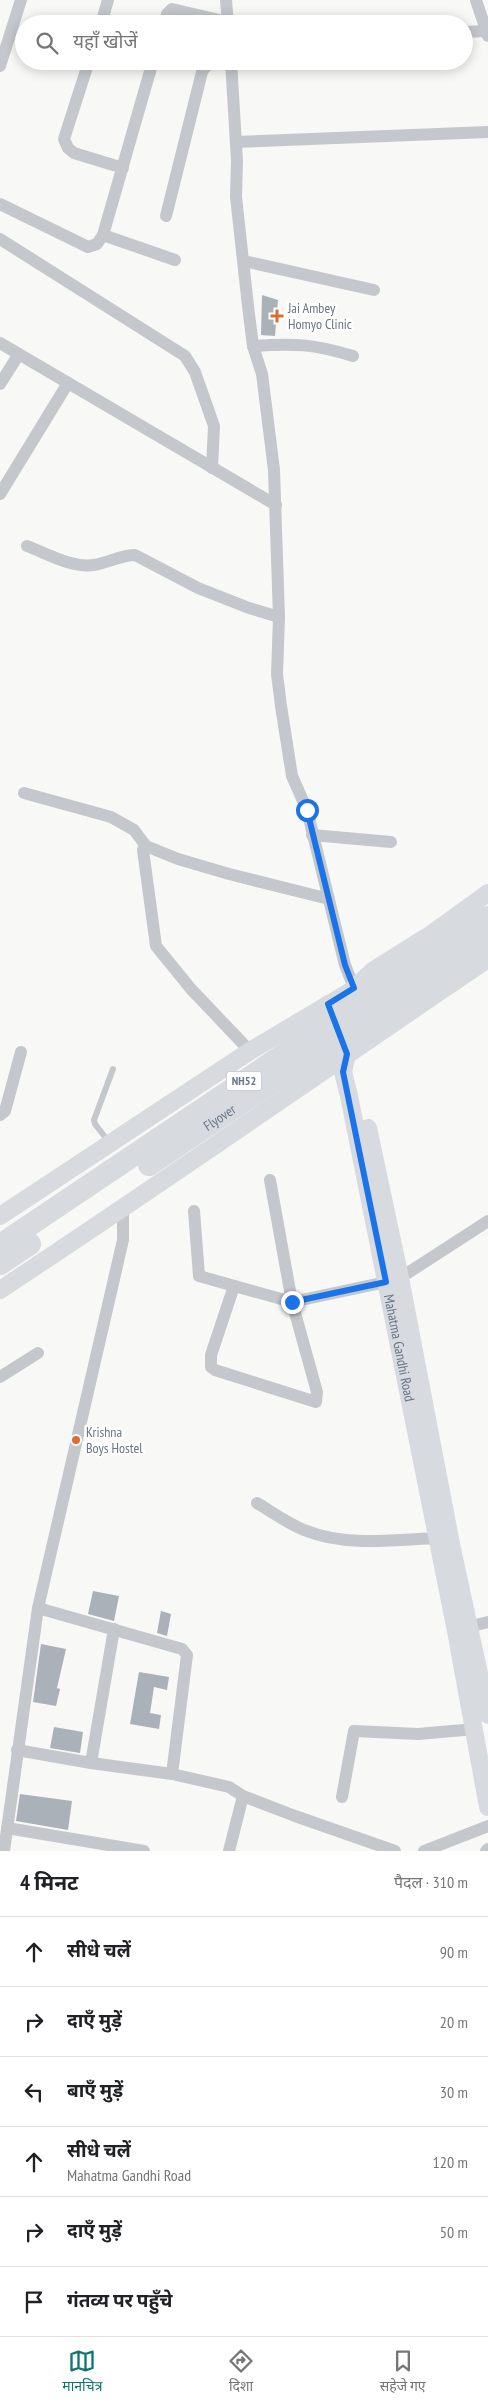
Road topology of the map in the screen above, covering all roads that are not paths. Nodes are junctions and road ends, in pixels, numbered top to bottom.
1 (21, 0) edge
2 (108, 0) edge
3 (226, 0) edge
4 (476, 0) edge
5 (16, 15) edge
6 (104, 15) edge
7 (167, 15) edge
8 (194, 15) edge
9 (227, 15) edge
10 (15, 19) edge
11 (473, 33) edge
12 (487, 34) edge
13 (0, 66) edge
14 (86, 70) edge
15 (150, 70) edge
16 (203, 70) edge
17 (231, 70) edge
18 (488, 132) edge
19 (236, 142) junction
20 (122, 168) junction
21 (1, 207) edge
22 (166, 216) dead end
23 (103, 236) junction
24 (0, 239) edge
25 (175, 260) dead end
26 (244, 261) junction
27 (374, 290) dead end
28 (0, 343) edge
29 (254, 346) junction
30 (19, 354) junction
31 (353, 356) dead end
32 (68, 383) junction
33 (0, 384) edge
34 (212, 468) junction
35 (0, 494) edge
36 (276, 505) junction
37 (28, 546) dead end
38 (279, 616) junction
39 (24, 793) dead end
40 (312, 835) junction
41 (391, 842) dead end
42 (146, 846) junction
43 (488, 893) edge
44 (329, 899) junction
45 (488, 917) edge
46 (488, 937) edge
47 (488, 960) edge
48 (354, 988) junction
49 (332, 1012) junction
50 (250, 1051) junction
51 (21, 1052) dead end
52 (347, 1054) junction
53 (113, 1069) dead end
54 (0, 1115) edge
55 (110, 1143) junction
56 (270, 1180) dead end
57 (123, 1209) junction
58 (194, 1211) dead end
59 (0, 1216) edge
60 (488, 1221) edge
61 (0, 1245) edge
62 (0, 1264) edge
63 (393, 1280) junction
64 (234, 1286) junction
65 (0, 1290) edge
66 (292, 1302) junction
67 (38, 1353) dead end
68 (0, 1377) edge
69 (257, 1503) dead end
70 (437, 1538) junction
71 (38, 1608) junction
72 (488, 1622) edge
73 (462, 1628) junction
74 (114, 1629) junction
75 (485, 1681) edge
76 (488, 1715) edge
77 (474, 1729) junction
78 (17, 1750) junction
79 (91, 1763) junction
80 (172, 1774) junction
81 (243, 1796) junction
82 (342, 1797) dead end
83 (488, 1807) edge
84 (488, 1826) edge
85 (7, 1828) junction
86 (4, 1851) edge
87 (144, 1851) edge
88 (229, 1851) edge
89 (395, 1851) edge
90 (424, 1851) edge

1 - 5 street
2 - 6 street
3 - 9 street
4 - 12 street
7 - 8 street
10 - 13 street
11 - 12 street
14 - 20 street
15 - 20 street
16 - 22 street
17 - 19 street
18 - 19 street
19 - 26 street
20 - 23 street
21 - 23 street
23 - 25 street
24 - 34 street
26 - 27 street
26 - 29 street
28 - 30 street
29 - 31 street
29 - 36 street
30 - 32 street
30 - 33 street
32 - 34 street
32 - 35 street
34 - 36 street
36 - 38 street
37 - 38 street
38 - 40 street
39 - 42 street
40 - 41 street
40 - 44 street
42 - 44 street
42 - 50 street
43 - 48 main road
44 - 48 street
45 - 49 highway, NH52
46 - 62 highway, Flyover / NH52
47 - 52 main road
48 - 49 main road
49 - 50 main road
49 - 52 main road, Mahatma Gandhi Road
49 - 61 highway, NH52
50 - 55 main road
51 - 54 street
52 - 57 main road
52 - 63 main road, Mahatma Gandhi Road
53 - 55 lane
55 - 59 main road
56 - 66 street
57 - 65 main road
57 - 71 street
58 - 64 street
60 - 63 street
63 - 66 street
63 - 70 main road, Mahatma Gandhi Road
63 - 73 main road, Mahatma Gandhi Road
64 - 66 street
64 - 66 street
67 - 68 street
69 - 70 street
70 - 73 main road, Mahatma Gandhi Road
71 - 74 street
71 - 78 street
72 - 73 street
73 - 75 main road, Mahatma Gandhi Road
73 - 77 main road, Mahatma Gandhi Road
74 - 79 street
74 - 80 street
75 - 76 main road, Mahatma Gandhi Road
77 - 82 street
77 - 83 main road, Mahatma Gandhi Road
78 - 79 street
78 - 85 street
79 - 80 street
80 - 81 street
81 - 88 street
81 - 89 street
84 - 90 street
85 - 86 street
85 - 87 street

